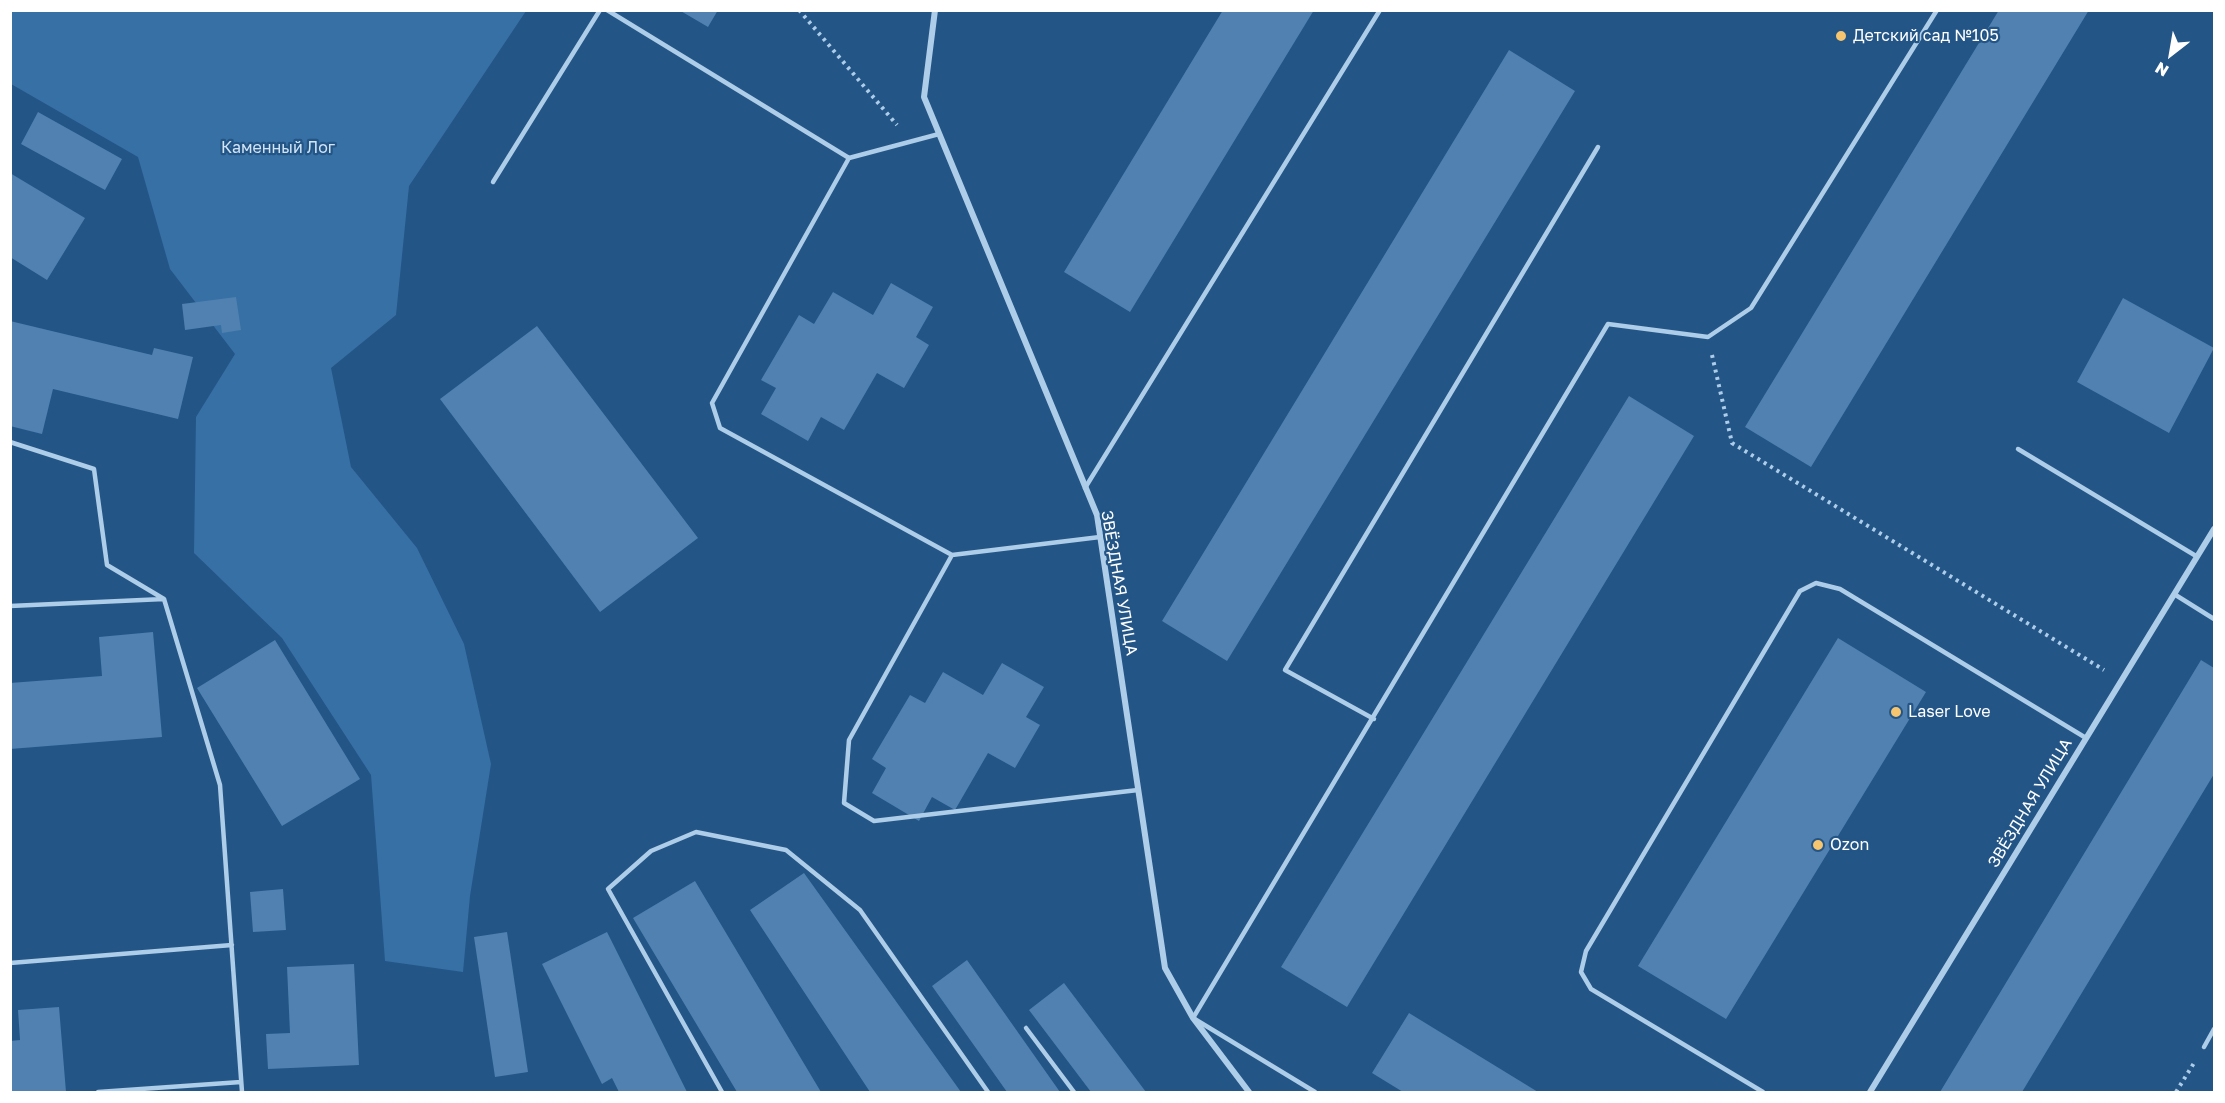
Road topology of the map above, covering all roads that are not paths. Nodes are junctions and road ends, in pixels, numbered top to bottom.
1 (600, 10) edge
2 (607, 10) edge
3 (935, 10) edge
4 (1380, 10) edge
5 (1937, 10) edge
6 (939, 134) junction
7 (1598, 147) dead end
8 (849, 158) junction
9 (493, 182) dead end
10 (10, 442) edge
11 (2018, 449) dead end
12 (1085, 488) junction
13 (2214, 529) edge
14 (1100, 537) junction
15 (952, 555) junction
16 (2196, 556) junction
17 (2174, 594) junction
18 (164, 599) junction
19 (10, 606) edge
20 (2214, 619) edge
21 (1374, 719) junction
22 (2086, 738) junction
23 (1138, 790) junction
24 (232, 945) junction
25 (10, 963) edge
26 (1193, 1018) junction
27 (1026, 1028) dead end
28 (2214, 1029) edge
29 (2204, 1047) road end
30 (241, 1082) junction
31 (98, 1092) edge
32 (242, 1092) edge
33 (722, 1092) edge
34 (988, 1092) edge
35 (1074, 1092) edge
36 (1249, 1092) edge
37 (1314, 1092) edge
38 (1763, 1092) edge
39 (1870, 1092) edge

1 - 9 lane
2 - 8 lane
3 - 6 street, ЗВЁЗДНАЯ УЛИЦА
4 - 12 lane
5 - 21 lane
6 - 8 lane
6 - 12 street, ЗВЁЗДНАЯ УЛИЦА
7 - 21 lane
8 - 15 lane
10 - 18 lane
11 - 16 lane
12 - 14 street, ЗВЁЗДНАЯ УЛИЦА
13 - 16 street, ЗВЁЗДНАЯ УЛИЦА
14 - 15 lane
14 - 23 street, ЗВЁЗДНАЯ УЛИЦА
15 - 23 lane
16 - 17 street, ЗВЁЗДНАЯ УЛИЦА
17 - 20 lane
17 - 22 street, ЗВЁЗДНАЯ УЛИЦА
18 - 19 lane
18 - 24 lane
21 - 26 lane
22 - 38 lane
22 - 39 street, ЗВЁЗДНАЯ УЛИЦА
23 - 26 street, ЗВЁЗДНАЯ УЛИЦА
24 - 25 lane
24 - 30 lane
26 - 36 street, ЗВЁЗДНАЯ УЛИЦА
26 - 37 lane
27 - 35 lane
28 - 29 lane
30 - 31 lane
30 - 32 lane
33 - 34 lane

